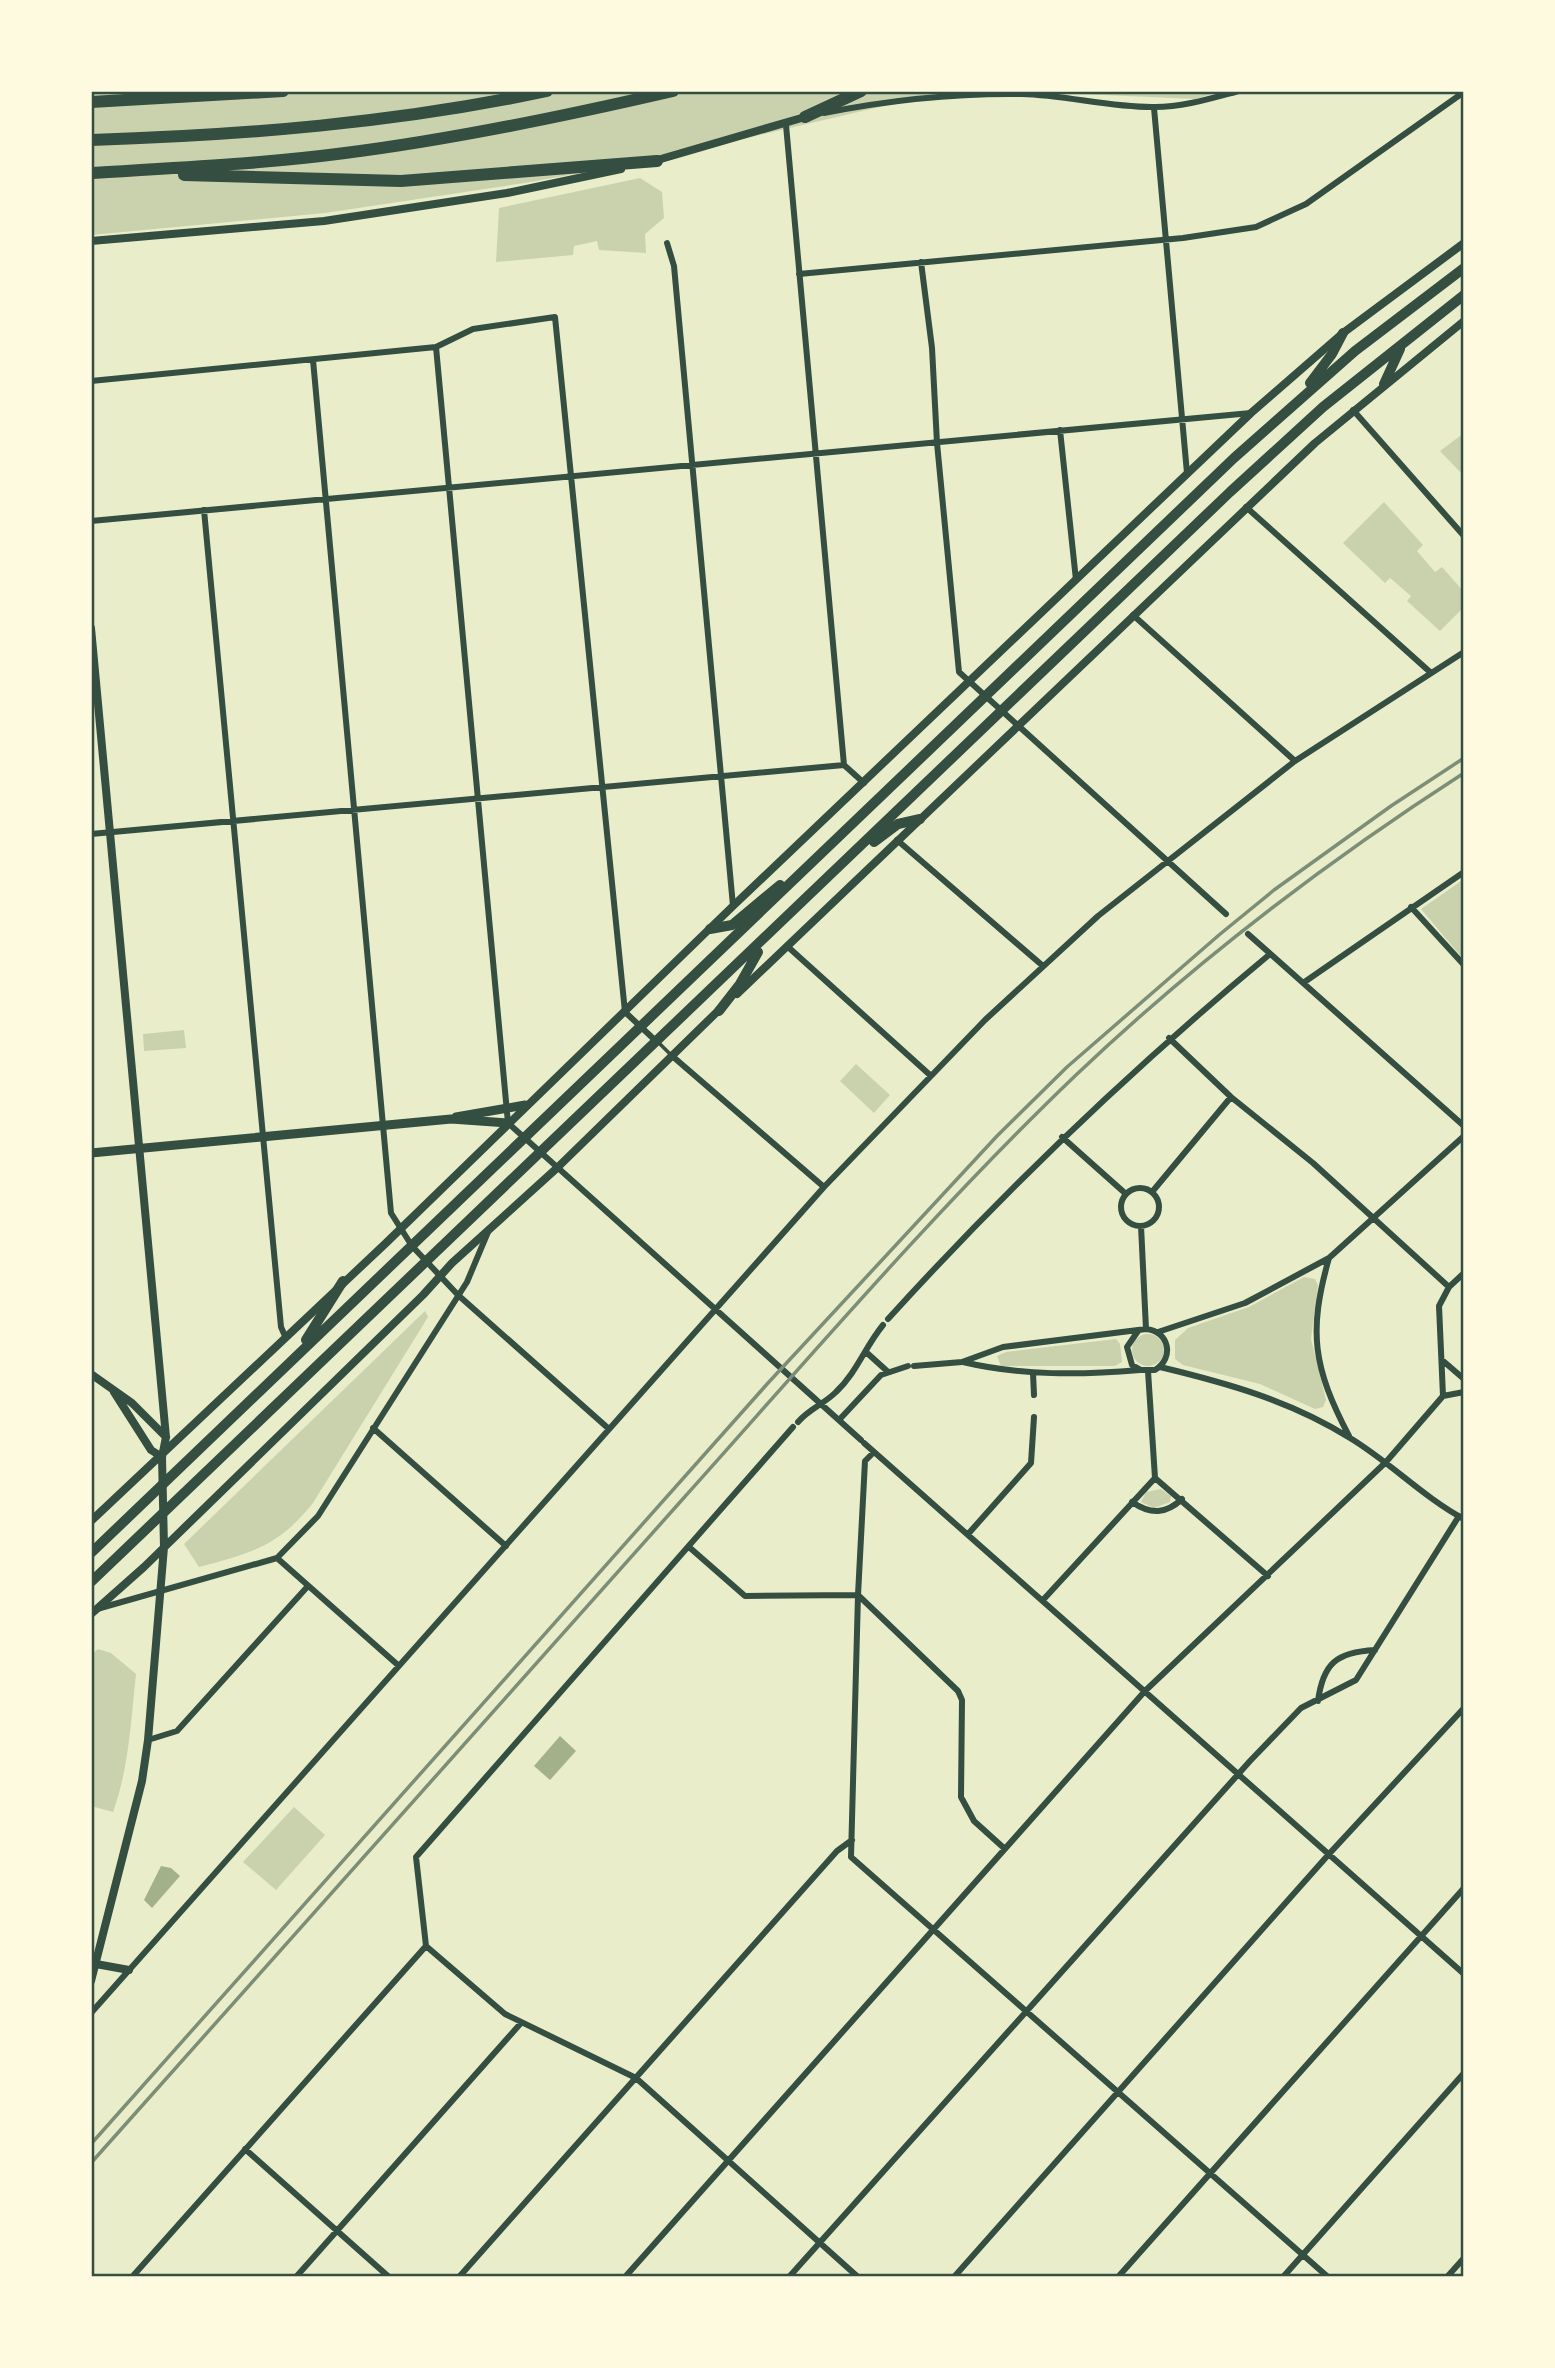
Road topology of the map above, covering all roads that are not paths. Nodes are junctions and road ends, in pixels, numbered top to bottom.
1 (138, 91) edge
2 (282, 91) edge
3 (547, 91) edge
4 (673, 91) edge
5 (861, 91) edge
6 (1239, 91) edge
7 (1464, 92) edge
8 (91, 101) edge
9 (1154, 108) junction
10 (805, 117) junction
11 (786, 125) junction
12 (91, 140) edge
13 (657, 161) junction
14 (95, 173) edge
15 (1166, 239) junction
16 (91, 241) edge
17 (667, 243) dead end
18 (1464, 243) edge
19 (921, 262) junction
20 (1464, 268) edge
21 (799, 274) junction
22 (1464, 295) edge
23 (1463, 325) edge
24 (1343, 333) junction
25 (1405, 341) junction
26 (436, 347) junction
27 (313, 360) junction
28 (91, 381) edge
29 (1384, 384) junction
30 (1294, 402) junction
31 (1353, 410) junction
32 (1251, 413) junction
33 (1183, 419) junction
34 (1060, 430) junction
35 (937, 443) junction
36 (816, 453) junction
37 (692, 465) junction
38 (1187, 473) junction
39 (570, 475) junction
40 (449, 487) junction
41 (326, 499) junction
42 (1246, 507) junction
43 (204, 510) junction
44 (91, 521) edge
45 (1464, 536) edge
46 (1076, 580) junction
47 (1133, 615) junction
48 (91, 628) edge
49 (1464, 652) edge
50 (1430, 672) junction
51 (968, 681) junction
52 (985, 698) junction
53 (999, 711) junction
54 (1018, 727) junction
55 (1294, 761) junction
56 (844, 765) junction
57 (723, 775) junction
58 (864, 783) junction
59 (600, 786) junction
60 (477, 798) junction
61 (355, 809) junction
62 (920, 819) junction
63 (233, 821) junction
64 (110, 832) junction
65 (91, 834) edge
66 (897, 840) junction
67 (1167, 861) junction
68 (843, 864) junction
69 (806, 868) junction
70 (1464, 872) edge
71 (733, 906) junction
72 (1411, 907) junction
73 (1226, 914) dead end
74 (710, 929) junction
75 (1248, 934) dead end
76 (768, 936) junction
77 (787, 946) junction
78 (1270, 954) junction
79 (1464, 965) edge
80 (1043, 966) junction
81 (1303, 983) junction
82 (719, 1011) junction
83 (625, 1012) junction
84 (640, 1026) junction
85 (1169, 1038) junction
86 (658, 1042) junction
87 (671, 1055) junction
88 (930, 1075) junction
89 (1231, 1097) junction
90 (525, 1105) junction
91 (508, 1108) junction
92 (451, 1119) junction
93 (508, 1123) junction
94 (385, 1125) junction
95 (1464, 1126) edge
96 (1464, 1136) edge
97 (263, 1137) junction
98 (524, 1137) junction
99 (1062, 1137) junction
100 (140, 1148) junction
101 (540, 1152) junction
102 (91, 1153) edge
103 (557, 1168) junction
104 (824, 1187) junction
105 (1152, 1192) junction
106 (1126, 1194) junction
107 (1372, 1217) junction
108 (1141, 1226) junction
109 (400, 1229) junction
110 (488, 1232) junction
111 (412, 1246) junction
112 (1329, 1258) junction
113 (427, 1262) junction
114 (1464, 1273) edge
115 (440, 1276) junction
116 (343, 1281) junction
117 (1449, 1287) junction
118 (458, 1295) junction
119 (715, 1308) junction
120 (1142, 1330) junction
121 (1158, 1332) junction
122 (285, 1336) junction
123 (866, 1352) junction
124 (292, 1360) junction
125 (1442, 1360) junction
126 (962, 1362) junction
127 (1160, 1367) junction
128 (887, 1371) junction
129 (1145, 1371) junction
130 (1033, 1373) junction
131 (91, 1374) edge
132 (1464, 1379) edge
133 (108, 1384) junction
134 (1464, 1392) edge
135 (1034, 1395) dead end
136 (1443, 1396) junction
137 (820, 1403) junction
138 (1034, 1418) dead end
139 (839, 1420) junction
140 (373, 1429) junction
141 (609, 1429) junction
142 (166, 1437) junction
143 (1350, 1437) junction
144 (874, 1452) junction
145 (162, 1457) junction
146 (1386, 1462) junction
147 (1155, 1478) junction
148 (162, 1485) junction
149 (1182, 1499) junction
150 (1132, 1502) junction
151 (163, 1513) junction
152 (1462, 1518) edge
153 (91, 1521) edge
154 (969, 1534) junction
155 (506, 1546) junction
156 (164, 1547) junction
157 (689, 1547) junction
158 (91, 1553) edge
159 (277, 1558) junction
160 (1268, 1576) junction
161 (91, 1582) edge
162 (309, 1586) junction
163 (162, 1589) junction
164 (858, 1595) junction
165 (1043, 1600) junction
166 (93, 1612) edge
167 (1375, 1650) junction
168 (399, 1667) junction
169 (1146, 1691) junction
170 (1318, 1701) junction
171 (1464, 1708) edge
172 (148, 1740) junction
173 (1238, 1774) junction
174 (852, 1840) junction
175 (1005, 1849) junction
176 (1329, 1854) junction
177 (1464, 1888) edge
178 (935, 1928) junction
179 (1421, 1936) junction
180 (426, 1947) junction
181 (96, 1964) junction
182 (129, 1970) junction
183 (1464, 1974) edge
184 (91, 1981) edge
185 (1027, 2009) junction
186 (91, 2013) edge
187 (522, 2023) junction
188 (1464, 2073) edge
189 (636, 2078) junction
190 (1119, 2091) junction
191 (245, 2149) junction
192 (728, 2161) junction
193 (1211, 2173) junction
194 (337, 2231) junction
195 (820, 2243) junction
196 (1303, 2255) junction
197 (1464, 2258) edge
198 (132, 2277) edge
199 (296, 2277) edge
200 (389, 2277) edge
201 (460, 2277) edge
202 (625, 2277) edge
203 (789, 2277) edge
204 (858, 2277) edge
205 (954, 2277) edge
206 (1118, 2277) edge
207 (1283, 2277) edge
208 (1328, 2277) edge
209 (1447, 2277) edge

1 - 8 highway
2 - 8 highway
3 - 12 highway
4 - 14 highway
5 - 10 highway
6 - 9 street
7 - 15 street
9 - 10 street
9 - 15 street
10 - 11 street
11 - 13 street
11 - 21 street
13 - 14 highway
13 - 16 street
15 - 19 street
15 - 33 street
17 - 37 street
18 - 24 street
19 - 21 street
19 - 35 street
20 - 30 main road
21 - 36 street
22 - 25 main road
23 - 29 street
24 - 30 main road
24 - 32 street
25 - 29 main road
25 - 53 main road
26 - 27 street
26 - 39 street
26 - 40 street
27 - 28 street
27 - 41 street
29 - 31 street
30 - 52 main road
31 - 42 street
31 - 45 street
32 - 33 street
32 - 38 street
33 - 34 street
33 - 38 street
34 - 35 street
34 - 46 street
35 - 36 street
35 - 51 street
36 - 37 street
36 - 56 street
37 - 39 street
37 - 57 street
38 - 46 street
39 - 40 street
39 - 59 street
40 - 41 street
40 - 60 street
41 - 43 street
41 - 61 street
42 - 47 street
42 - 50 street
43 - 44 street
43 - 63 street
46 - 51 street
47 - 54 street
47 - 55 street
48 - 64 street
49 - 50 street
50 - 55 street
51 - 52 street
51 - 58 street
52 - 53 street
52 - 69 main road
53 - 54 street
53 - 68 main road
54 - 62 street
54 - 67 street
55 - 67 street
56 - 57 street
56 - 58 street
57 - 59 street
57 - 71 street
58 - 71 street
59 - 60 street
59 - 83 street
60 - 61 street
60 - 91 street
61 - 63 street
61 - 94 street
62 - 66 street
62 - 68 main road
63 - 64 street
63 - 97 street
64 - 65 street
64 - 100 street
66 - 77 street
66 - 80 street
67 - 73 street
67 - 80 street
68 - 76 main road
69 - 74 main road
69 - 84 main road
70 - 72 street
71 - 74 street
72 - 79 street
72 - 81 street
74 - 83 street
75 - 78 street
76 - 82 main road
76 - 86 main road
77 - 82 street
77 - 88 street
78 - 81 street
78 - 85 street
80 - 88 street
81 - 95 street
82 - 87 street
83 - 84 street
83 - 90 street
84 - 86 street
84 - 98 main road
85 - 89 street
85 - 99 street
86 - 87 lane
86 - 101 main road
87 - 103 street
87 - 104 street
88 - 104 street
89 - 105 street
89 - 107 street
90 - 91 main road
90 - 93 street
91 - 92 main road
91 - 93 street
92 - 93 main road
92 - 94 main road
93 - 98 street
93 - 109 street
94 - 97 main road
94 - 109 street
96 - 107 street
97 - 100 main road
97 - 122 street
98 - 101 street
98 - 111 main road
99 - 106 street
99 - 123 street
100 - 102 main road
100 - 142 street
101 - 103 street
101 - 113 main road
103 - 110 street
103 - 119 street
104 - 119 street
105 - 106 street
105 - 108 street
106 - 108 street
107 - 112 street
107 - 117 street
108 - 120 street
109 - 111 street
109 - 116 street
110 - 115 street
110 - 118 street
111 - 113 street
111 - 124 main road
112 - 121 street
112 - 143 street
113 - 115 street
113 - 151 main road
114 - 117 street
115 - 118 street
115 - 156 street
116 - 122 street
116 - 124 main road
117 - 125 street
118 - 140 street
118 - 141 street
119 - 137 street
119 - 141 street
120 - 121 street
120 - 126 street
120 - 129 street
121 - 127 street
122 - 145 street
123 - 128 street
123 - 137 street
124 - 148 main road
125 - 132 street
125 - 136 street
126 - 128 street
126 - 130 street
127 - 129 street
127 - 143 street
128 - 139 street
129 - 130 street
129 - 147 street
130 - 135 street
131 - 133 street
133 - 142 street
133 - 145 street
134 - 136 street
136 - 146 street
137 - 139 street
137 - 157 street
138 - 154 street
139 - 144 street
140 - 155 street
140 - 159 street
141 - 155 street
142 - 145 street
143 - 146 street
144 - 154 street
144 - 164 street
145 - 148 street
145 - 153 street
146 - 152 street
146 - 160 street
147 - 149 street
147 - 150 street
148 - 151 street
148 - 158 main road
149 - 150 street
149 - 160 street
150 - 165 street
151 - 156 street
151 - 161 main road
152 - 167 street
154 - 165 street
155 - 168 street
156 - 163 street
156 - 166 street
157 - 164 street
157 - 180 street
159 - 162 street
159 - 163 street
160 - 169 street
162 - 168 street
162 - 172 street
163 - 166 street
163 - 172 street
164 - 174 street
164 - 175 street
165 - 169 street
167 - 170 street
167 - 170 street
168 - 182 street
169 - 173 street
169 - 175 street
170 - 173 street
171 - 176 street
172 - 181 street
173 - 176 street
173 - 185 street
174 - 178 street
174 - 189 street
175 - 178 street
176 - 179 street
176 - 190 street
177 - 179 street
178 - 185 street
178 - 192 street
179 - 183 street
179 - 193 street
180 - 187 street
180 - 191 street
181 - 182 street
181 - 184 street
182 - 186 street
185 - 190 street
185 - 195 street
187 - 189 street
187 - 194 street
188 - 196 street
189 - 192 street
189 - 201 street
190 - 193 street
190 - 205 street
191 - 194 street
191 - 198 street
192 - 195 street
192 - 202 street
193 - 196 street
193 - 206 street
194 - 199 street
194 - 200 street
195 - 203 street
195 - 204 street
196 - 207 street
196 - 208 street
197 - 209 street

